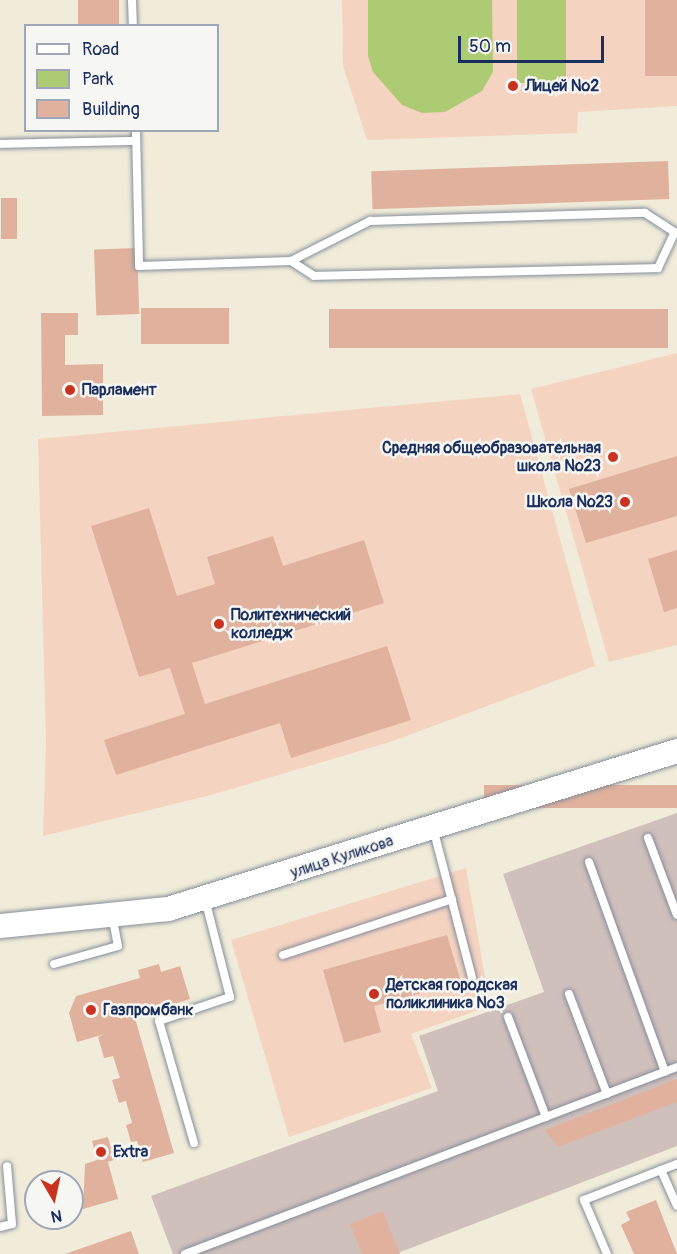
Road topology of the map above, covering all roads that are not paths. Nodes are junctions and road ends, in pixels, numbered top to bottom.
1 (132, 0) edge
2 (133, 24) edge
3 (136, 132) edge
4 (136, 141) junction
5 (0, 144) edge
6 (676, 234) edge
7 (291, 261) junction
8 (677, 751) edge
9 (433, 828) junction
10 (648, 838) dead end
11 (589, 862) dead end
12 (205, 898) junction
13 (452, 899) junction
14 (677, 915) edge
15 (112, 916) junction
16 (0, 926) edge
17 (283, 955) dead end
18 (54, 964) dead end
19 (472, 978) dead end
20 (569, 994) dead end
21 (508, 1017) dead end
22 (677, 1067) edge
23 (664, 1072) junction
24 (607, 1094) junction
25 (546, 1117) junction
26 (194, 1143) dead end
27 (677, 1164) edge
28 (7, 1166) dead end
29 (661, 1170) junction
30 (677, 1206) edge
31 (0, 1227) edge
32 (185, 1254) edge
33 (608, 1254) edge

1 - 2 lane
3 - 4 lane
4 - 5 lane
4 - 7 lane
6 - 7 lane
6 - 7 lane
8 - 9 main road, улица Куликова
9 - 12 main road, улица Куликова
9 - 13 lane
10 - 14 lane
11 - 23 lane
12 - 15 main road, улица Куликова
12 - 26 lane
13 - 17 lane
13 - 19 lane
15 - 16 main road, улица Куликова
15 - 18 lane
20 - 24 lane
21 - 25 lane
22 - 23 lane
23 - 24 lane
24 - 25 lane
25 - 32 lane
27 - 29 lane
28 - 31 lane
29 - 30 lane
29 - 33 lane

